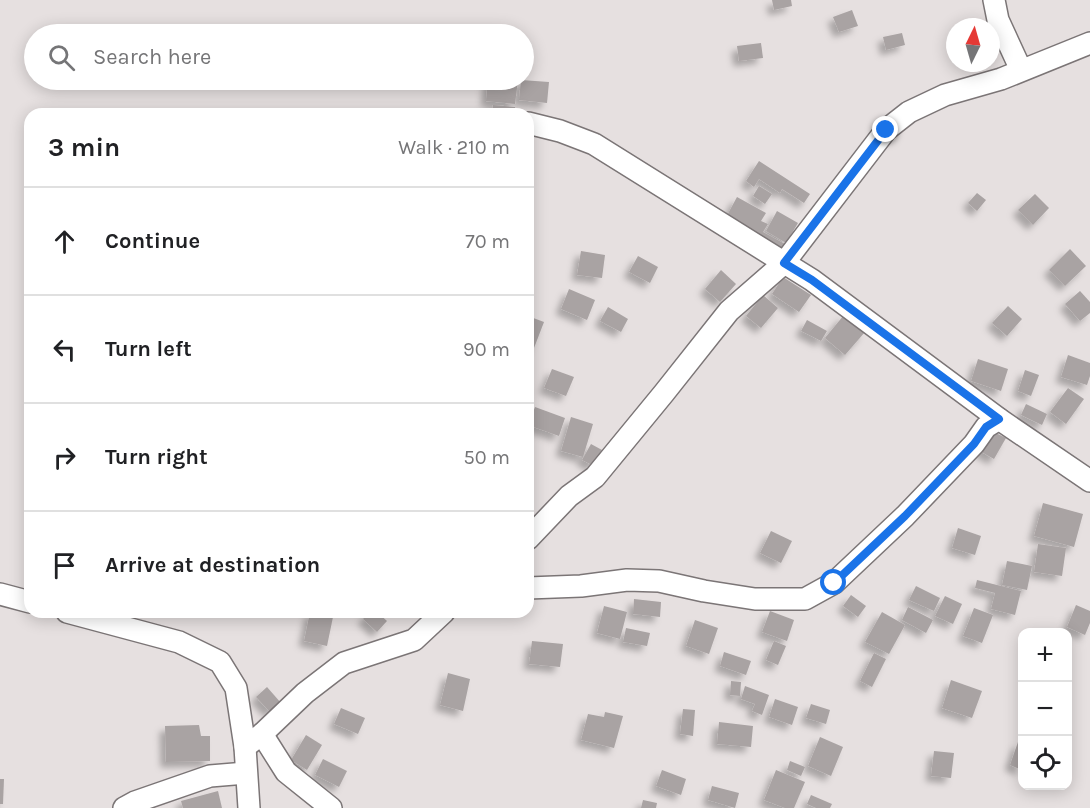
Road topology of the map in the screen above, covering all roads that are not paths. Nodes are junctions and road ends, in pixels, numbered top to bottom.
1 (994, 0) edge
2 (1090, 43) edge
3 (1021, 70) junction
4 (534, 124) edge
5 (784, 263) junction
6 (999, 419) junction
7 (1090, 481) edge
8 (534, 533) edge
9 (534, 588) edge
10 (0, 594) edge
11 (24, 600) edge
12 (89, 618) edge
13 (438, 618) edge
14 (262, 734) junction
15 (245, 747) junction
16 (246, 772) junction
17 (124, 808) edge
18 (249, 808) edge
19 (331, 808) edge

1 - 3 street
2 - 3 street
3 - 5 street
4 - 5 street
5 - 6 street
5 - 8 street
6 - 7 street
6 - 9 street
10 - 11 street
12 - 15 street
13 - 14 street
14 - 15 street
14 - 19 street
15 - 16 street
16 - 17 street
16 - 18 street

